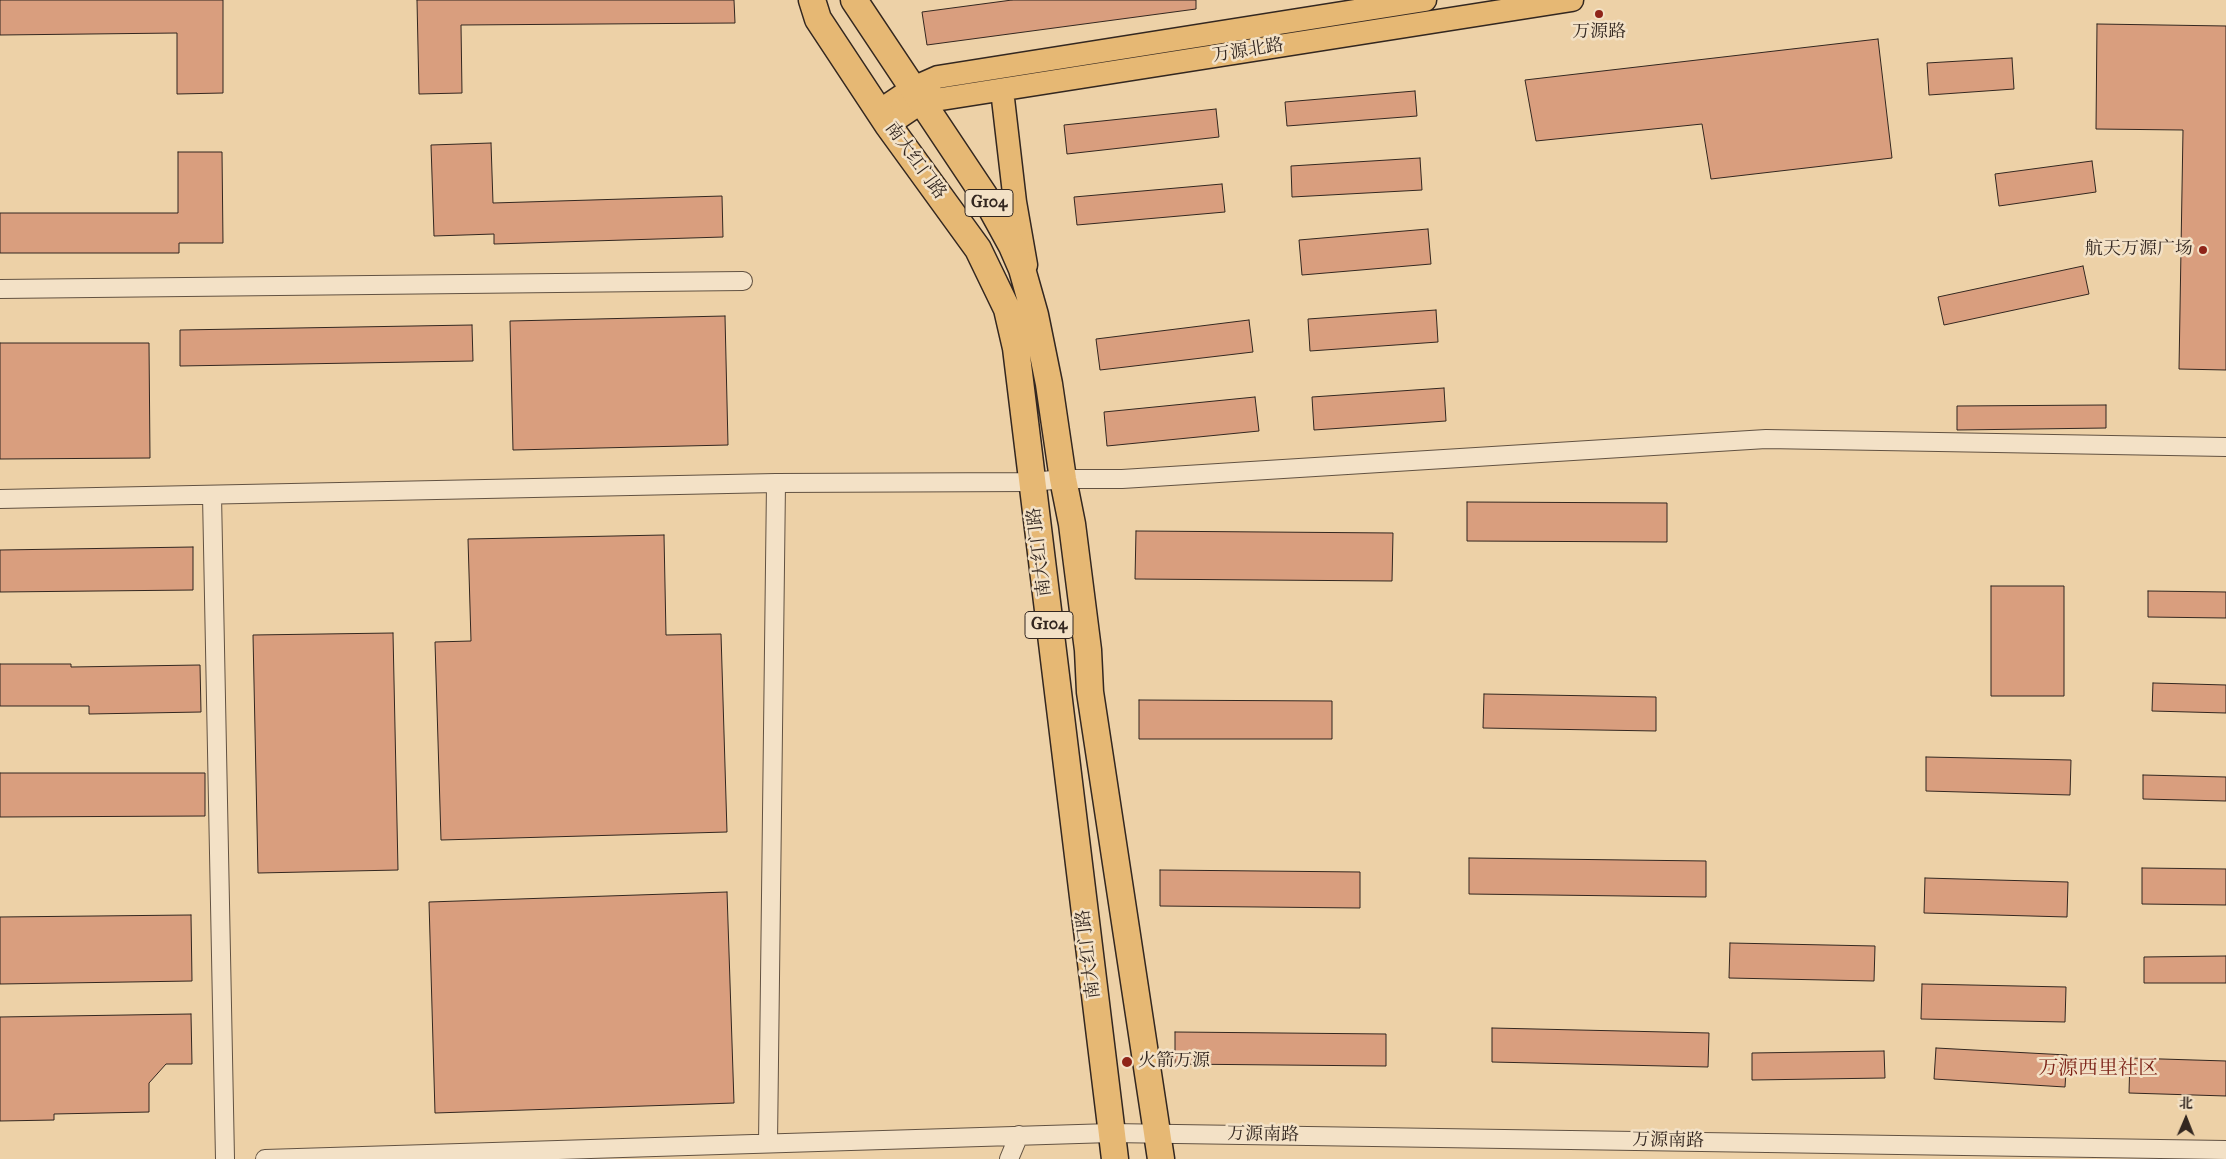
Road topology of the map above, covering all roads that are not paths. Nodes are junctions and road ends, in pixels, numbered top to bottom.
1 (812, 0) edge
2 (854, 0) edge
3 (1425, 0) edge
4 (1572, 0) edge
5 (1002, 90) junction
6 (918, 95) junction
7 (884, 118) junction
8 (743, 281) dead end
9 (0, 289) edge
10 (1035, 315) junction
11 (2226, 446) edge
12 (1063, 479) junction
13 (1032, 482) junction
14 (776, 483) junction
15 (212, 494) junction
16 (0, 499) edge
17 (1111, 1133) junction
18 (1157, 1133) junction
19 (1019, 1135) junction
20 (768, 1143) junction
21 (2226, 1150) edge
22 (437, 1156) edge
23 (225, 1159) edge
24 (265, 1159) edge
25 (1009, 1159) edge
26 (1115, 1159) edge
27 (1161, 1159) edge

1 - 7 highway, 南大红门路 / G104
2 - 6 highway, 南大红门路 / G104
3 - 6 main road, 万源北路
4 - 5 main road, 万源北路
5 - 6 main road, 万源北路
5 - 10 main road
6 - 7 main road
6 - 10 highway, 南大红门路 / G104
7 - 13 highway, 南大红门路 / G104
8 - 9 street
10 - 12 highway, 南大红门路 / G104
11 - 12 street
12 - 13 street
12 - 18 highway, 南大红门路 / G104
13 - 14 street
13 - 17 highway, 南大红门路 / G104
14 - 15 street
14 - 20 street
15 - 16 street
15 - 23 street
17 - 18 street, 万源南路
17 - 19 street, 万源南路
17 - 26 highway, 南大红门路 / G104
18 - 21 street, 万源南路
18 - 27 highway, G104
19 - 20 street, 万源南路
19 - 25 street
20 - 22 street, 万源南路
22 - 24 street, 万源南路

